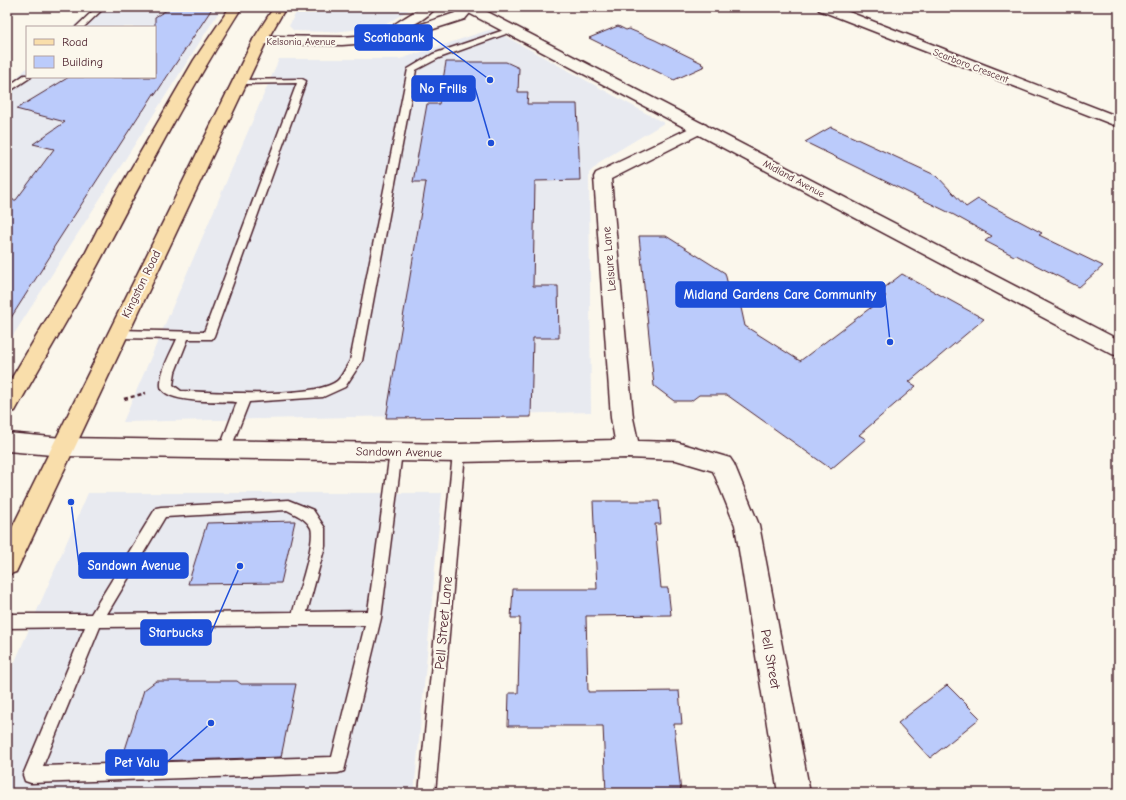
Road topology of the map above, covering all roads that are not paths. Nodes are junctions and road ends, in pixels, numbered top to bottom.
1 (101, 7) edge
2 (236, 7) edge
3 (280, 7) edge
4 (430, 7) edge
5 (469, 7) edge
6 (824, 7) edge
7 (81, 26) edge
8 (513, 30) junction
9 (260, 40) junction
10 (342, 41) junction
11 (26, 78) edge
12 (240, 82) junction
13 (7, 92) edge
14 (1119, 122) edge
15 (700, 128) junction
16 (118, 334) junction
17 (184, 336) junction
18 (1119, 349) edge
19 (244, 398) junction
20 (7, 405) edge
21 (7, 442) edge
22 (63, 447) junction
23 (628, 448) junction
24 (225, 450) junction
25 (396, 452) junction
26 (459, 453) junction
27 (747, 525) joint
28 (7, 564) edge
29 (374, 618) junction
30 (298, 619) junction
31 (95, 620) junction
32 (7, 621) edge
33 (427, 793) edge
34 (794, 793) edge

1 - 7 lane
2 - 20 main road
3 - 9 main road, Kingston Road
4 - 10 street, Kelsonia Avenue
5 - 8 street, Midland Avenue
5 - 10 street, Kelsonia Avenue
6 - 14 street, Scarboro Crescent
8 - 15 street, Midland Avenue
8 - 19 lane
9 - 10 street, Kelsonia Avenue
9 - 12 main road, Kingston Road
11 - 13 lane
12 - 16 main road, Kingston Road
12 - 17 lane
15 - 18 street, Midland Avenue
15 - 23 street, Leisure Lane
16 - 17 lane
16 - 22 main road, Kingston Road
17 - 19 lane
19 - 24 lane
21 - 22 street, Sandown Avenue
22 - 24 street, Sandown Avenue
22 - 28 main road, Kingston Road
23 - 26 street, Sandown Avenue
23 - 27 street, Sandown Avenue
24 - 25 street, Sandown Avenue
25 - 26 street, Sandown Avenue
25 - 29 lane
26 - 33 lane, Pell Street Lane
27 - 34 street, Pell Street
29 - 30 lane
29 - 31 lane
30 - 31 lane
30 - 31 lane
31 - 32 lane

